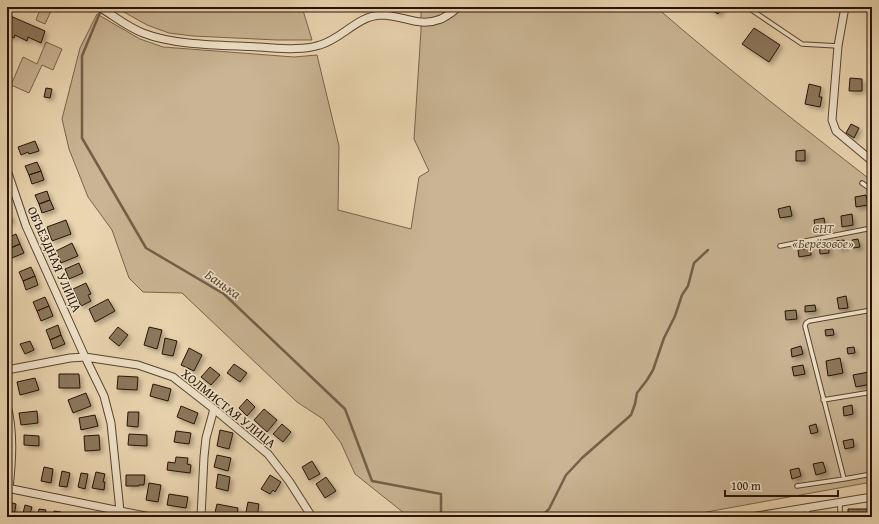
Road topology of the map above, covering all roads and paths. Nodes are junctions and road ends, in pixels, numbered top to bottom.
1 (98, 7) edge
2 (458, 7) edge
3 (845, 7) edge
4 (750, 9) dead end
5 (838, 46) junction
6 (872, 161) edge
7 (7, 170) edge
8 (862, 183) dead end
9 (872, 190) edge
10 (872, 228) edge
11 (780, 246) dead end
12 (872, 310) edge
13 (85, 357) junction
14 (7, 370) edge
15 (872, 392) edge
16 (824, 400) junction
17 (7, 405) edge
18 (214, 409) junction
19 (872, 474) edge
20 (844, 479) junction
21 (797, 486) dead end
22 (8, 489) edge
23 (872, 497) edge
24 (840, 502) junction
25 (808, 508) junction
26 (120, 514) edge
27 (793, 514) edge
28 (150, 517) edge
29 (201, 517) edge
30 (312, 517) edge
31 (756, 517) edge
32 (808, 517) edge
33 (840, 517) edge

1 - 2 street
3 - 5 street
4 - 5 lane
5 - 6 street
7 - 13 street, ОБЪЕЗДНАЯ УЛИЦА
8 - 9 lane
10 - 11 lane
12 - 16 lane
13 - 14 street, ХОЛМИСТАЯ УЛИЦА
13 - 18 street, ХОЛМИСТАЯ УЛИЦА
13 - 26 street, ОБЪЕЗДНАЯ УЛИЦА
15 - 16 lane
16 - 20 lane
17 - 22 street
18 - 29 street
18 - 30 street, ХОЛМИСТАЯ УЛИЦА
19 - 20 lane
20 - 21 lane
22 - 26 street
23 - 24 street
24 - 25 street
24 - 33 lane
25 - 27 street
25 - 32 lane
26 - 28 street
27 - 31 street

